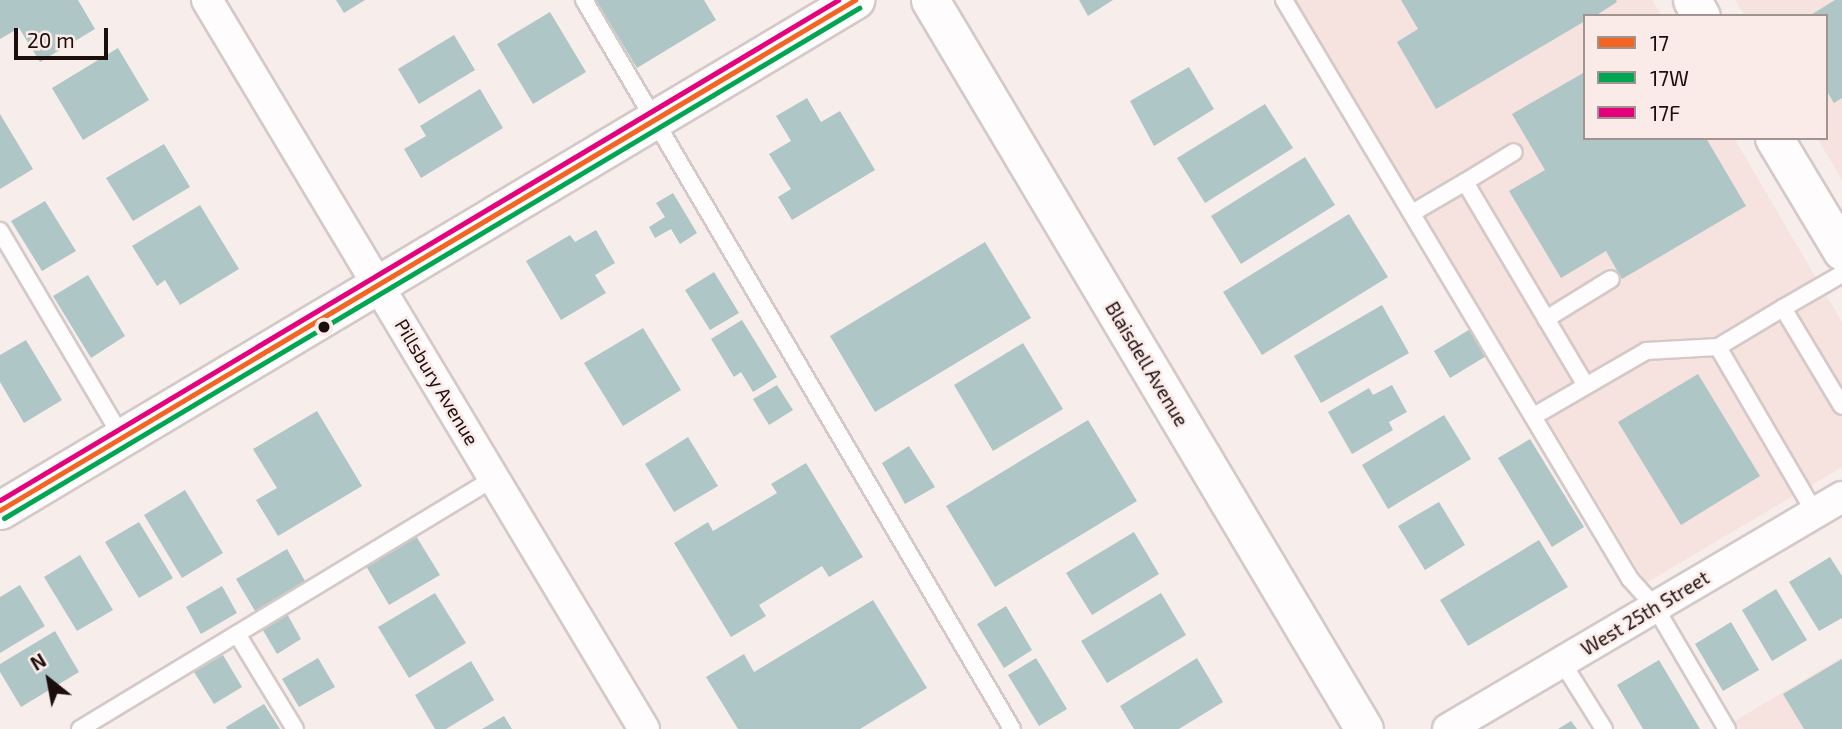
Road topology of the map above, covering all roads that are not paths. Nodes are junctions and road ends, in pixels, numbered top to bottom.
1 (207, 0) edge
2 (584, 0) edge
3 (855, 0) edge
4 (930, 0) edge
5 (1284, 0) edge
6 (656, 120) junction
7 (1775, 140) edge
8 (1514, 152) dead end
9 (1465, 182) junction
10 (1412, 213) junction
11 (0, 232) edge
12 (1842, 251) edge
13 (1842, 274) edge
14 (1611, 279) dead end
15 (378, 287) junction
16 (1783, 308) junction
17 (1546, 319) junction
18 (1718, 347) junction
19 (1586, 386) junction
20 (1842, 406) edge
21 (1534, 416) junction
22 (122, 437) junction
23 (495, 478) junction
24 (1842, 497) edge
25 (0, 510) edge
26 (1815, 513) junction
27 (1655, 607) junction
28 (237, 634) junction
29 (1562, 662) junction
30 (80, 729) edge
31 (295, 729) edge
32 (644, 729) edge
33 (1012, 729) edge
34 (1364, 729) edge
35 (1448, 729) edge
36 (1604, 729) edge
37 (1727, 729) edge

1 - 15 street, Pillsbury Avenue
2 - 6 lane
3 - 6 street
4 - 34 street, Blaisdell Avenue
5 - 10 lane
6 - 15 street
6 - 33 lane
7 - 12 street
8 - 9 lane
9 - 10 lane
9 - 17 lane
10 - 21 lane
11 - 22 lane
13 - 16 lane
14 - 17 lane
15 - 22 street
15 - 23 street, Pillsbury Avenue
16 - 18 lane
16 - 20 lane
17 - 19 lane
18 - 19 lane
18 - 26 lane
19 - 21 lane
21 - 27 lane
22 - 25 street
23 - 28 lane
23 - 32 street, Pillsbury Avenue
24 - 26 street, West 25th Street
26 - 27 street, West 25th Street
27 - 29 street, West 25th Street
27 - 37 lane
28 - 30 lane
28 - 31 lane
29 - 35 street, West 25th Street
29 - 36 lane

